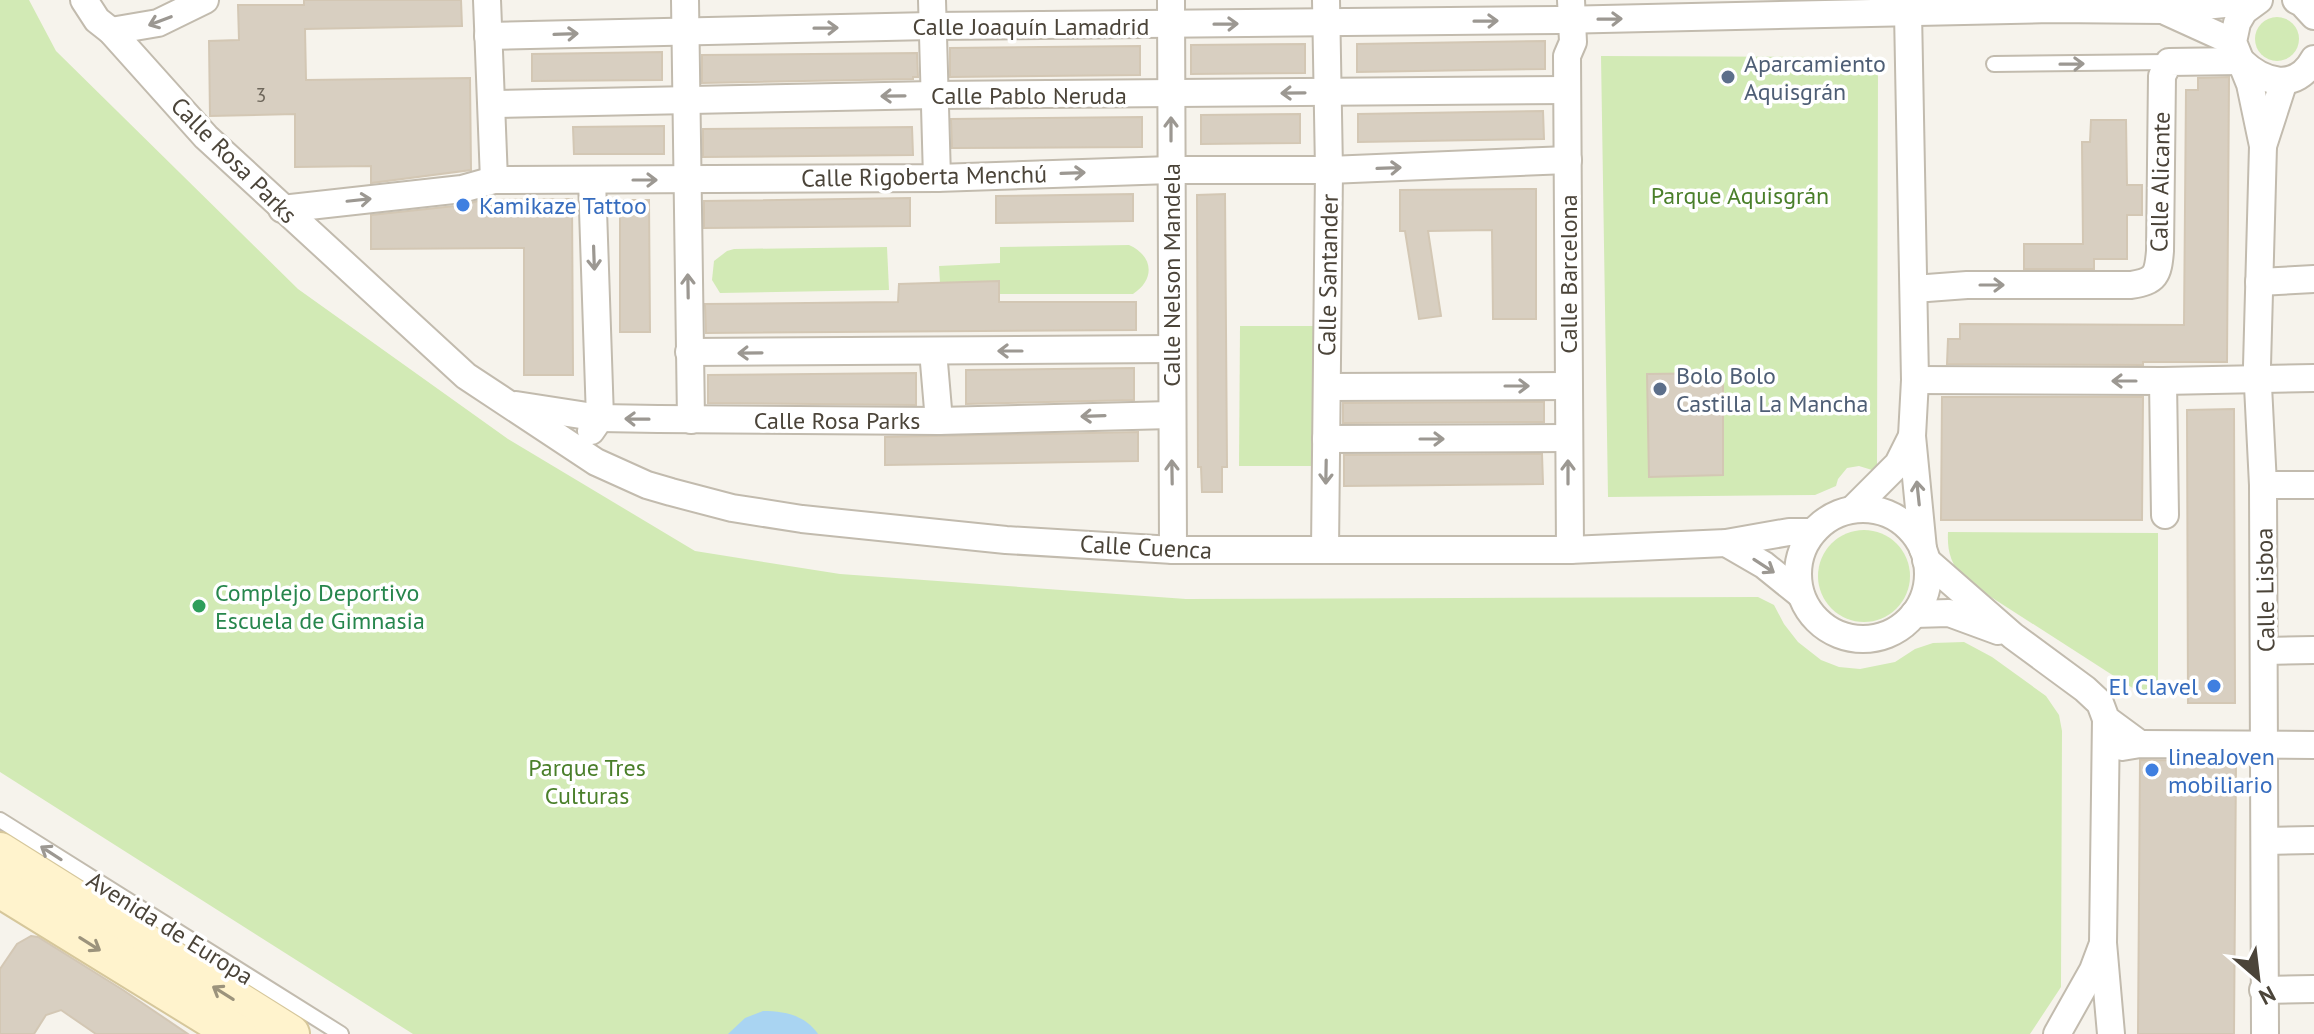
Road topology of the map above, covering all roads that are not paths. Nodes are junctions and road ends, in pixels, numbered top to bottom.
1 (84, 0) edge
2 (205, 0) edge
3 (487, 0) edge
4 (685, 0) edge
5 (932, 0) edge
6 (1668, 0) edge
7 (2296, 0) edge
8 (2257, 1) edge
9 (1711, 8) edge
10 (1572, 10) edge
11 (2163, 10) junction
12 (1327, 11) edge
13 (1908, 12) junction
14 (1171, 13) edge
15 (2314, 16) edge
16 (1646, 18) junction
17 (931, 26) junction
18 (111, 31) junction
19 (686, 31) junction
20 (488, 36) junction
21 (2237, 52) junction
22 (2314, 59) edge
23 (2169, 62) junction
24 (1994, 64) dead end
25 (2297, 79) edge
26 (1567, 90) junction
27 (1328, 93) junction
28 (1171, 94) junction
29 (934, 95) junction
30 (686, 101) junction
31 (492, 104) junction
32 (2263, 146) junction
33 (1568, 160) junction
34 (1171, 170) junction
35 (1329, 170) junction
36 (937, 178) junction
37 (687, 179) junction
38 (494, 180) junction
39 (592, 180) junction
40 (282, 209) junction
41 (2314, 279) edge
42 (2259, 282) junction
43 (1914, 289) junction
44 (1172, 349) junction
45 (933, 351) junction
46 (689, 352) junction
47 (2314, 378) edge
48 (2258, 379) junction
49 (1915, 380) junction
50 (2163, 381) junction
51 (1568, 386) junction
52 (1327, 387) junction
53 (504, 403) junction
54 (1171, 415) junction
55 (600, 418) junction
56 (691, 420) junction
57 (939, 421) junction
58 (1912, 436) junction
59 (1567, 438) junction
60 (1326, 439) junction
61 (579, 451) junction
62 (2263, 485) junction
63 (2314, 485) edge
64 (1854, 508) junction
65 (2165, 515) dead end
66 (1813, 532) junction
67 (1726, 543) junction
68 (1173, 550) junction
69 (1325, 550) junction
70 (1570, 550) junction
71 (1925, 555) junction
72 (1800, 594) junction
73 (1914, 614) junction
74 (2013, 636) junction
75 (2314, 650) edge
76 (2265, 651) junction
77 (2106, 719) junction
78 (2140, 744) junction
79 (2314, 745) edge
80 (2266, 746) junction
81 (2105, 761) junction
82 (0, 820) edge
83 (2314, 840) edge
84 (2265, 841) junction
85 (0, 852) edge
86 (4, 900) edge
87 (2103, 943) junction
88 (2314, 989) edge
89 (2263, 990) junction
90 (237, 1034) edge
91 (290, 1034) edge
92 (341, 1034) edge
93 (2057, 1034) edge
94 (2111, 1034) edge
95 (2265, 1034) edge

1 - 18 street, Calle Rosa Parks
2 -> 18 street
3 - 20 street
4 - 19 street
5 - 17 street
6 - 16 street
7 - 15 street
8 - 11 street, Calle Joaquín Lamadrid
8 - 21 street
9 - 13 street, Calle Joaquín Lamadrid
9 - 16 street, Calle Joaquín Lamadrid
12 -> 10 street, Calle Joaquín Lamadrid
10 -> 16 street, Calle Joaquín Lamadrid
10 - 26 street, Calle Barcelona
11 - 13 street, Calle Joaquín Lamadrid
11 - 21 street
14 -> 12 street, Calle Joaquín Lamadrid
12 - 27 street, Calle Santander
13 - 43 street
14 - 17 street, Calle Joaquín Lamadrid
14 - 28 street, Calle Nelson Mandela
19 -> 17 street, Calle Joaquín Lamadrid
17 - 29 street
18 - 40 street, Calle Rosa Parks
20 -> 19 street, Calle Joaquín Lamadrid
19 - 30 street
20 - 31 street
21 - 23 street
21 - 25 street
21 - 32 street, Calle Lisboa
22 - 25 street
24 -> 23 lane
43 -> 23 street, Calle Alicante
25 - 32 street, Calle Lisboa
26 - 27 street, Calle Pablo Neruda
26 - 33 street, Calle Barcelona
27 -> 28 street, Calle Pablo Neruda
27 - 35 street, Calle Santander
28 - 29 street, Calle Pablo Neruda
34 -> 28 street, Calle Nelson Mandela
29 -> 30 street, Calle Pablo Neruda
29 - 36 street
30 - 31 street, Calle Pablo Neruda
30 - 37 street
31 - 38 street
32 - 42 street, Calle Lisboa
35 -> 33 street, Calle Rigoberta Menchú
33 - 51 street, Calle Barcelona
34 - 35 street, Calle Rigoberta Menchú
36 -> 34 street, Calle Rigoberta Menchú
34 - 44 street, Calle Nelson Mandela
35 - 52 street, Calle Santander
36 - 37 street, Calle Rigoberta Menchú
39 -> 37 street, Calle Rigoberta Menchú
46 -> 37 street
38 - 39 street, Calle Rigoberta Menchú
40 -> 38 street, Calle Rigoberta Menchú
39 -> 55 street
40 - 53 street, Calle Rosa Parks
41 - 42 street
42 - 48 street, Calle Lisboa
43 - 49 street
44 -> 45 street
44 - 54 street, Calle Nelson Mandela
45 -> 46 street
45 - 57 street
46 - 56 street
47 - 48 street
48 - 50 street
48 - 62 street, Calle Lisboa
50 -> 49 street
49 - 58 street
50 - 65 street
52 -> 51 street
51 - 59 street, Calle Barcelona
52 - 60 street, Calle Santander
53 - 55 street, Calle Rosa Parks
53 - 61 street, Calle Rosa Parks
54 -> 57 street, Calle Rosa Parks
68 -> 54 street, Calle Nelson Mandela
56 -> 55 street, Calle Rosa Parks
55 - 61 street
56 - 57 street, Calle Rosa Parks
58 - 64 street
71 -> 58 street
60 -> 59 street
70 -> 59 street, Calle Barcelona
60 -> 69 street, Calle Santander
61 - 68 street, Calle Cuenca
62 - 63 street
62 - 76 street, Calle Lisboa
64 - 66 street
64 - 71 street
66 - 67 street, Calle Cuenca
66 - 72 street
67 - 70 street, Calle Cuenca
67 -> 72 street
68 - 69 street, Calle Cuenca
69 - 70 street, Calle Cuenca
71 - 73 street
71 - 74 street
72 - 73 street
73 - 74 street
74 - 77 street
75 - 76 street
76 - 80 street, Calle Lisboa
77 - 78 street
77 - 81 street
78 - 80 street
78 - 81 street
79 - 80 street
80 - 84 street, Calle Lisboa
81 - 87 street
92 -> 82 lane, Avenida de Europa
83 - 84 street
84 - 89 street, Calle Lisboa
91 -> 85 main road, Avenida de Europa
86 -> 90 main road
87 - 93 street
87 - 94 street
88 - 89 street
89 - 95 street, Calle Lisboa

